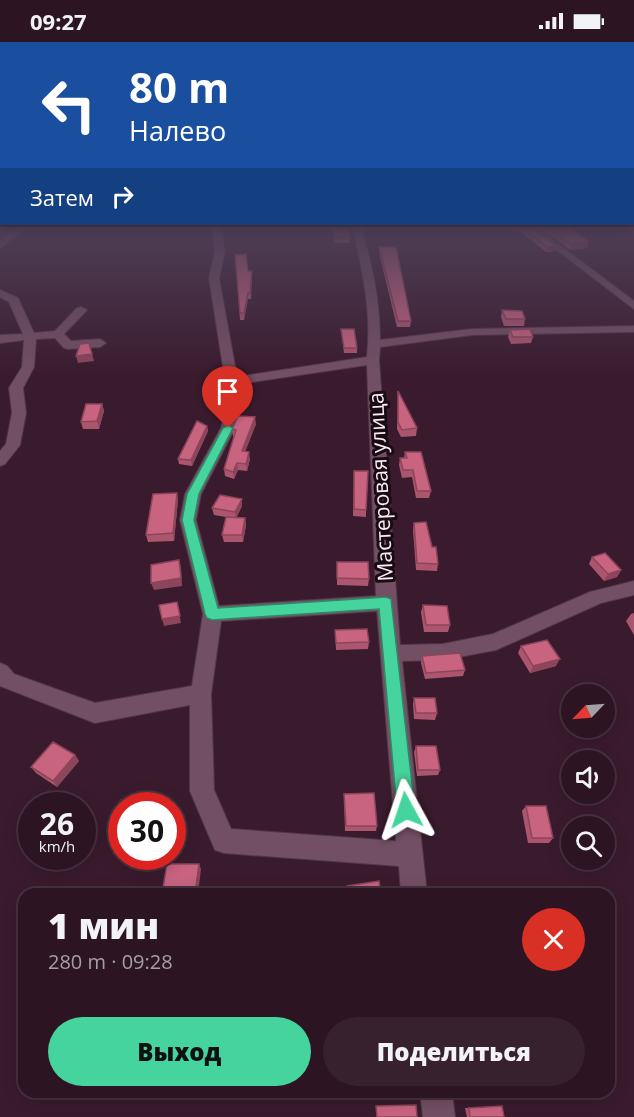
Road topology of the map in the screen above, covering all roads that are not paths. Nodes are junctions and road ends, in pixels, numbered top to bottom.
1 (215, 275) edge
2 (366, 275) edge
3 (594, 275) edge
4 (0, 292) edge
5 (634, 306) edge
6 (81, 310) dead end
7 (634, 329) edge
8 (58, 334) junction
9 (30, 337) junction
10 (0, 339) edge
11 (100, 342) dead end
12 (374, 352) junction
13 (240, 380) junction
14 (0, 461) edge
15 (634, 588) edge
16 (386, 603) junction
17 (212, 614) junction
18 (392, 653) junction
19 (0, 672) edge
20 (201, 694) junction
21 (410, 854) junction
22 (413, 888) edge
23 (437, 1098) edge
24 (439, 1117) edge

1 - 13 street
2 - 12 street, Мастеровая улица
3 - 5 street
4 - 9 street
6 - 8 street
7 - 12 street
8 - 9 street
8 - 11 street
9 - 10 street
9 - 14 street
12 - 13 street
12 - 16 street, Мастеровая улица
13 - 17 street
15 - 18 street
16 - 17 street
16 - 18 street, Мастеровая улица
17 - 20 street
18 - 21 street, Мастеровая улица
19 - 20 street
20 - 21 street
21 - 22 street, Мастеровая улица
23 - 24 street

